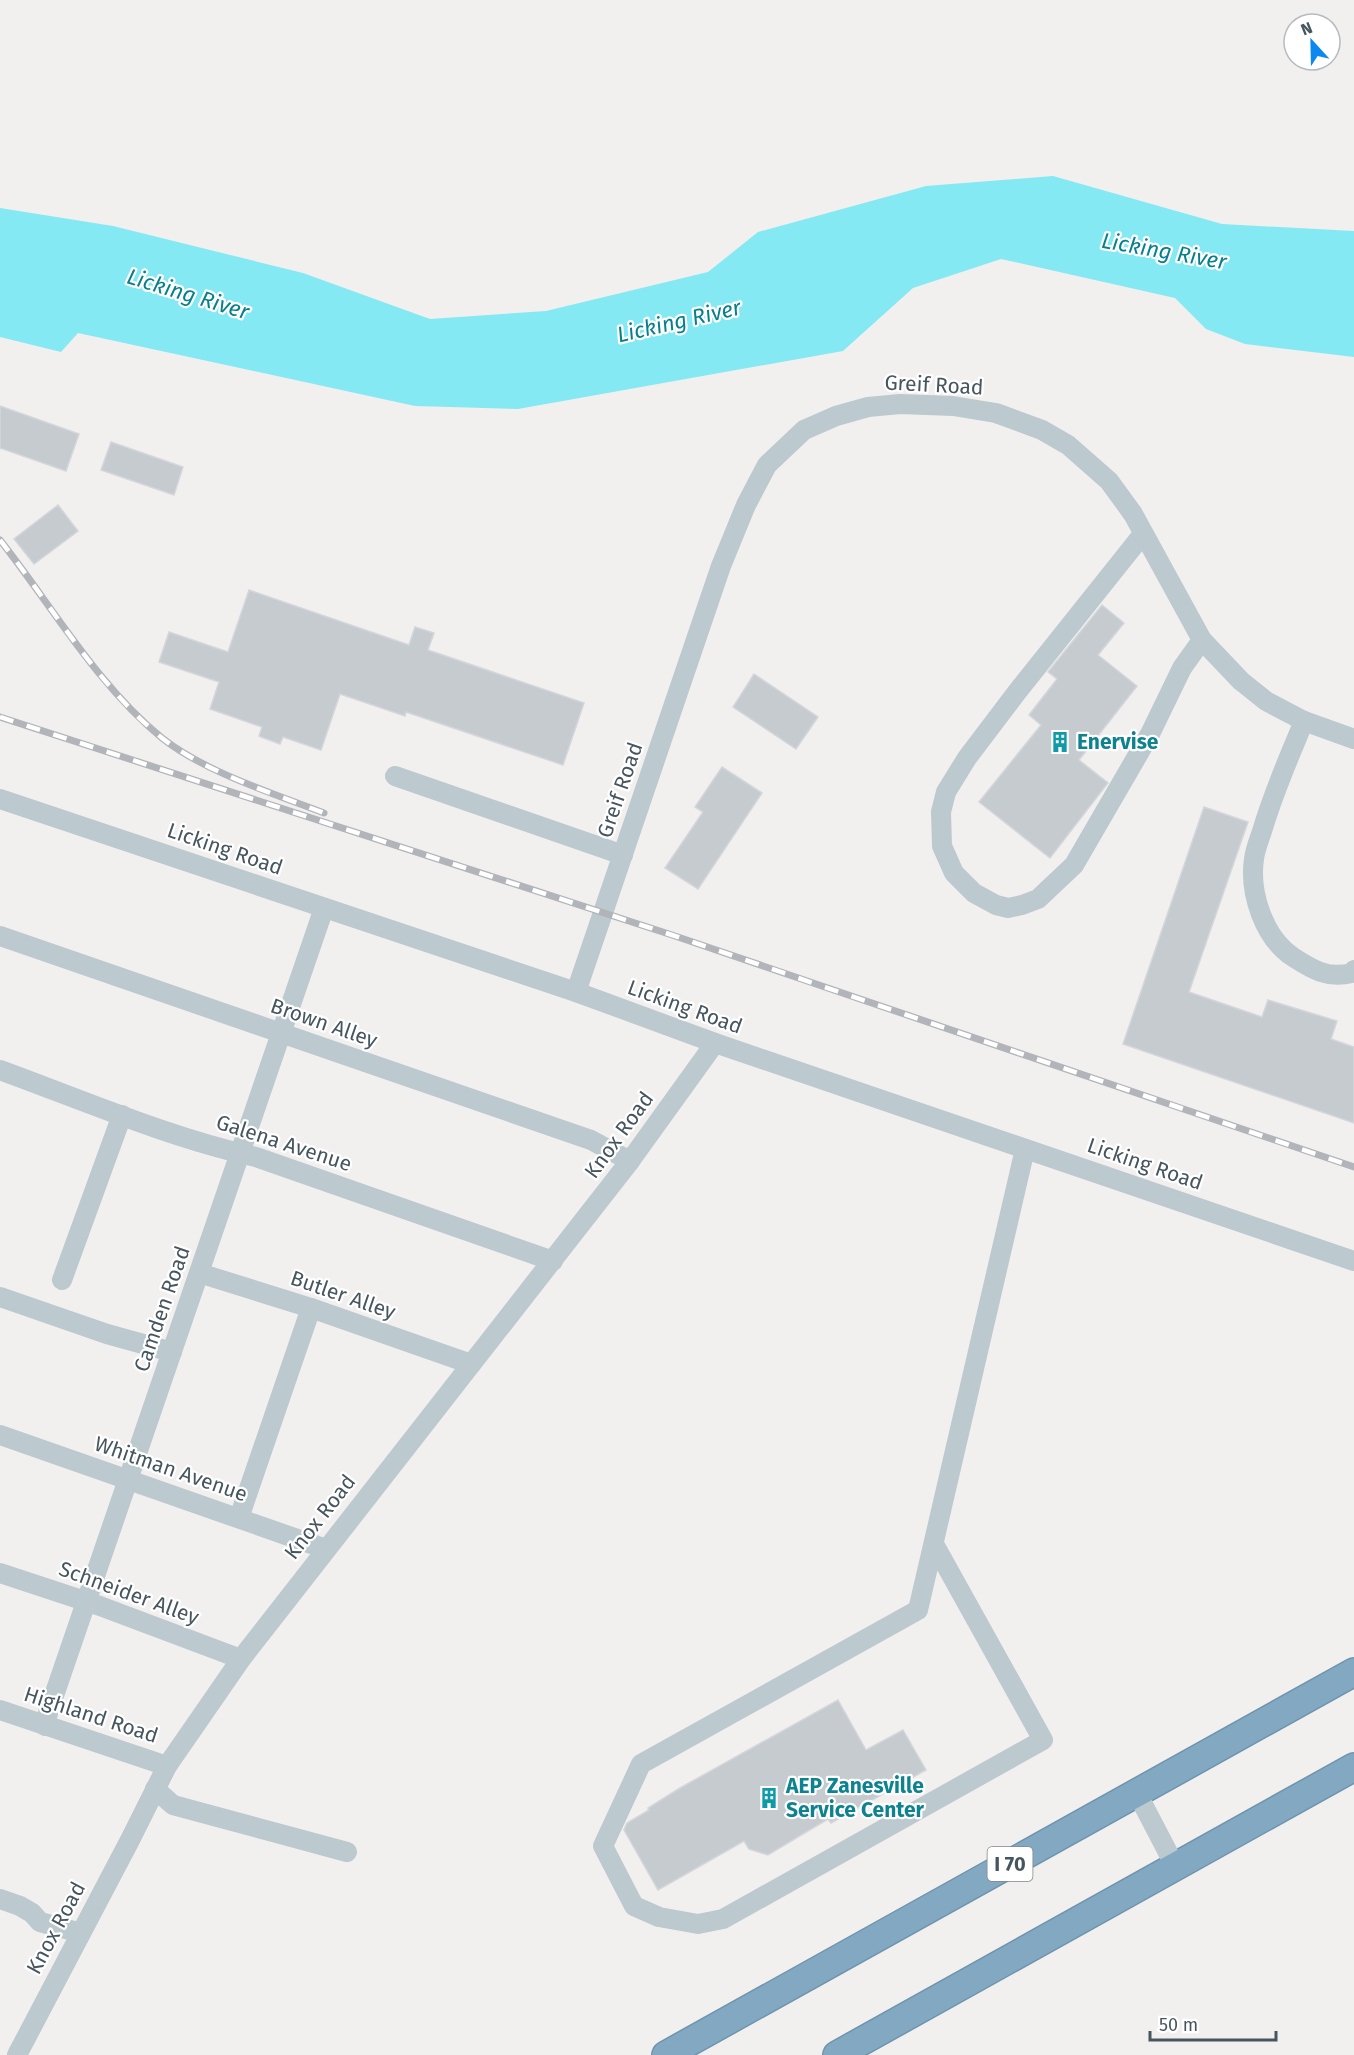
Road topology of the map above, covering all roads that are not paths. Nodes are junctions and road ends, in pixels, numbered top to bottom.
1 (1143, 534) junction
2 (1202, 640) junction
3 (1304, 721) junction
4 (1354, 739) edge
5 (395, 776) dead end
6 (0, 799) edge
7 (623, 855) junction
8 (324, 908) junction
9 (0, 936) edge
10 (1354, 970) edge
11 (576, 992) junction
12 (280, 1034) junction
13 (714, 1043) junction
14 (0, 1070) edge
15 (122, 1115) junction
16 (1025, 1149) junction
17 (240, 1153) junction
18 (630, 1161) junction
19 (553, 1261) junction
20 (1354, 1261) edge
21 (199, 1273) junction
22 (62, 1280) dead end
23 (0, 1297) edge
24 (311, 1308) junction
25 (172, 1352) junction
26 (471, 1364) junction
27 (0, 1435) edge
28 (130, 1479) junction
29 (240, 1518) junction
30 (934, 1544) junction
31 (326, 1549) junction
32 (0, 1573) edge
33 (87, 1602) junction
34 (241, 1659) junction
35 (1354, 1672) edge
36 (0, 1710) edge
37 (45, 1726) junction
38 (167, 1766) junction
39 (1354, 1767) edge
40 (155, 1790) junction
41 (1137, 1793) junction
42 (347, 1852) dead end
43 (1176, 1866) junction
44 (0, 1899) edge
45 (81, 1933) junction
46 (17, 2055) edge
47 (666, 2055) edge
48 (837, 2055) edge

1 - 2 street, Greif Road
1 - 2 street
1 - 7 street, Greif Road
2 - 3 street, Greif Road
3 - 4 street, Greif Road
3 - 10 street
5 - 7 street
6 - 8 street, Licking Road
7 - 11 street, Greif Road
8 - 11 street, Licking Road
8 - 12 street, Camden Road
9 - 12 street, Brown Alley
11 - 13 street, Licking Road
12 - 17 street, Camden Road
12 - 18 street, Brown Alley
13 - 16 street, Licking Road
13 - 18 street, Knox Road
14 - 15 street, Galena Avenue
15 - 17 street, Galena Avenue
15 - 22 street
16 - 20 street, Licking Road
16 - 30 street
17 - 19 street, Galena Avenue
17 - 21 street, Camden Road
18 - 19 street, Knox Road
19 - 26 street, Knox Road
21 - 24 street, Butler Alley
21 - 25 street, Camden Road
23 - 25 street
24 - 26 street, Butler Alley
24 - 29 street
25 - 28 street, Camden Road
26 - 31 street, Knox Road
27 - 28 street, Whitman Avenue
28 - 29 street, Whitman Avenue
28 - 33 street, Camden Road
29 - 31 street, Whitman Avenue
30 - 30 street
31 - 34 street, Knox Road
32 - 33 street, Schneider Alley
33 - 34 street, Schneider Alley
33 - 37 street, Camden Road
34 - 38 street, Knox Road
35 - 41 highway, I 70
36 - 37 street, Highland Road
37 - 38 street, Highland Road
38 - 40 street, Knox Road
39 - 43 highway
40 - 42 street
40 - 45 street, Knox Road
41 - 43 street
41 - 47 highway, I 70
43 - 48 highway
44 - 45 street
45 - 46 street, Knox Road

